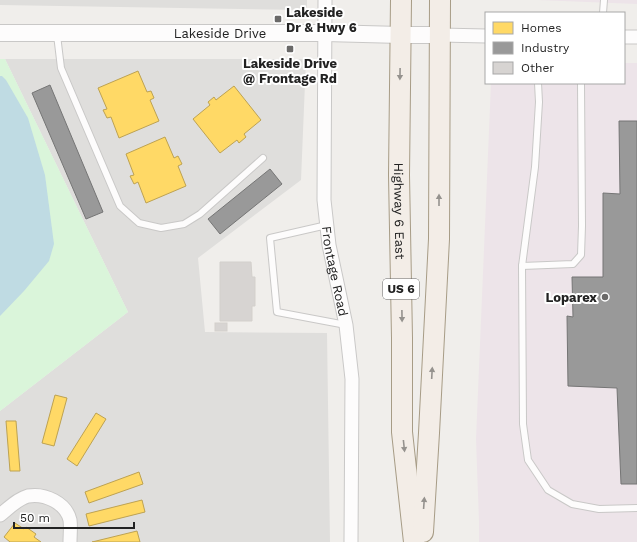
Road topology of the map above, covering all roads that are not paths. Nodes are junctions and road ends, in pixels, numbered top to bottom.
1 (325, 0) edge
2 (401, 0) edge
3 (440, 0) edge
4 (604, 0) edge
5 (603, 12) edge
6 (0, 33) edge
7 (57, 33) junction
8 (325, 33) junction
9 (401, 35) junction
10 (440, 35) junction
11 (485, 36) edge
12 (625, 37) edge
13 (637, 37) edge
14 (538, 84) edge
15 (581, 84) edge
16 (263, 158) dead end
17 (327, 225) junction
18 (522, 266) junction
19 (346, 325) junction
20 (637, 508) edge
21 (0, 515) edge
22 (70, 542) edge
23 (351, 542) edge
24 (414, 542) edge
25 (422, 542) edge

1 - 8 street, Frontage Road
2 - 9 main road, Highway 6 East / US 6
3 - 10 main road, US 6
4 - 5 lane
6 - 7 street, Lakeside Drive
7 - 8 street, Lakeside Drive
7 - 16 lane
8 - 9 street, Lakeside Drive
8 - 17 street, Frontage Road
9 - 10 street, Lakeside Drive
9 -> 24 main road, Highway 6 East / US 6
10 - 11 street
25 -> 10 main road, US 6
12 - 13 street
14 - 18 lane
15 - 18 lane
17 - 19 street, Frontage Road
17 - 19 lane
18 - 20 lane
19 - 23 street, Frontage Road
21 - 22 street

